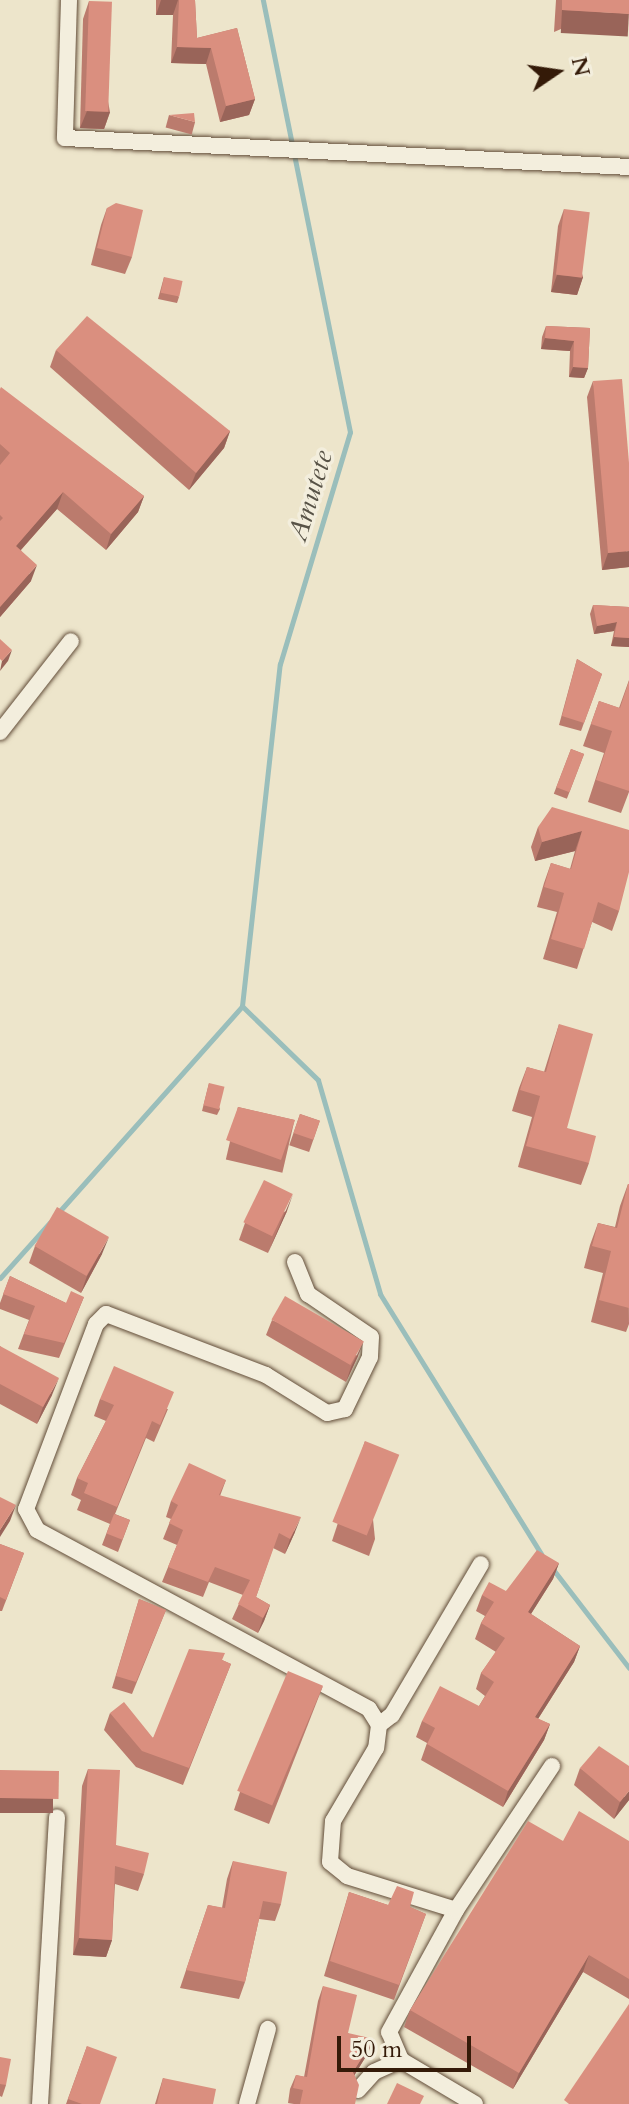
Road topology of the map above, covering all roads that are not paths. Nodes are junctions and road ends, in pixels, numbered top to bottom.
1 (69, 0) edge
2 (629, 167) edge
3 (71, 641) dead end
4 (0, 732) edge
5 (295, 1262) dead end
6 (481, 1564) dead end
7 (379, 1725) junction
8 (552, 1766) dead end
9 (57, 1818) dead end
10 (456, 1910) junction
11 (268, 2029) dead end
12 (401, 2060) junction
13 (358, 2090) edge
14 (40, 2104) edge
15 (247, 2104) edge
16 (475, 2104) edge

1 - 2 street
3 - 4 street
5 - 7 street
6 - 7 street
7 - 10 street
8 - 10 street
9 - 14 street
10 - 12 street
11 - 15 street
12 - 13 street
12 - 16 street

